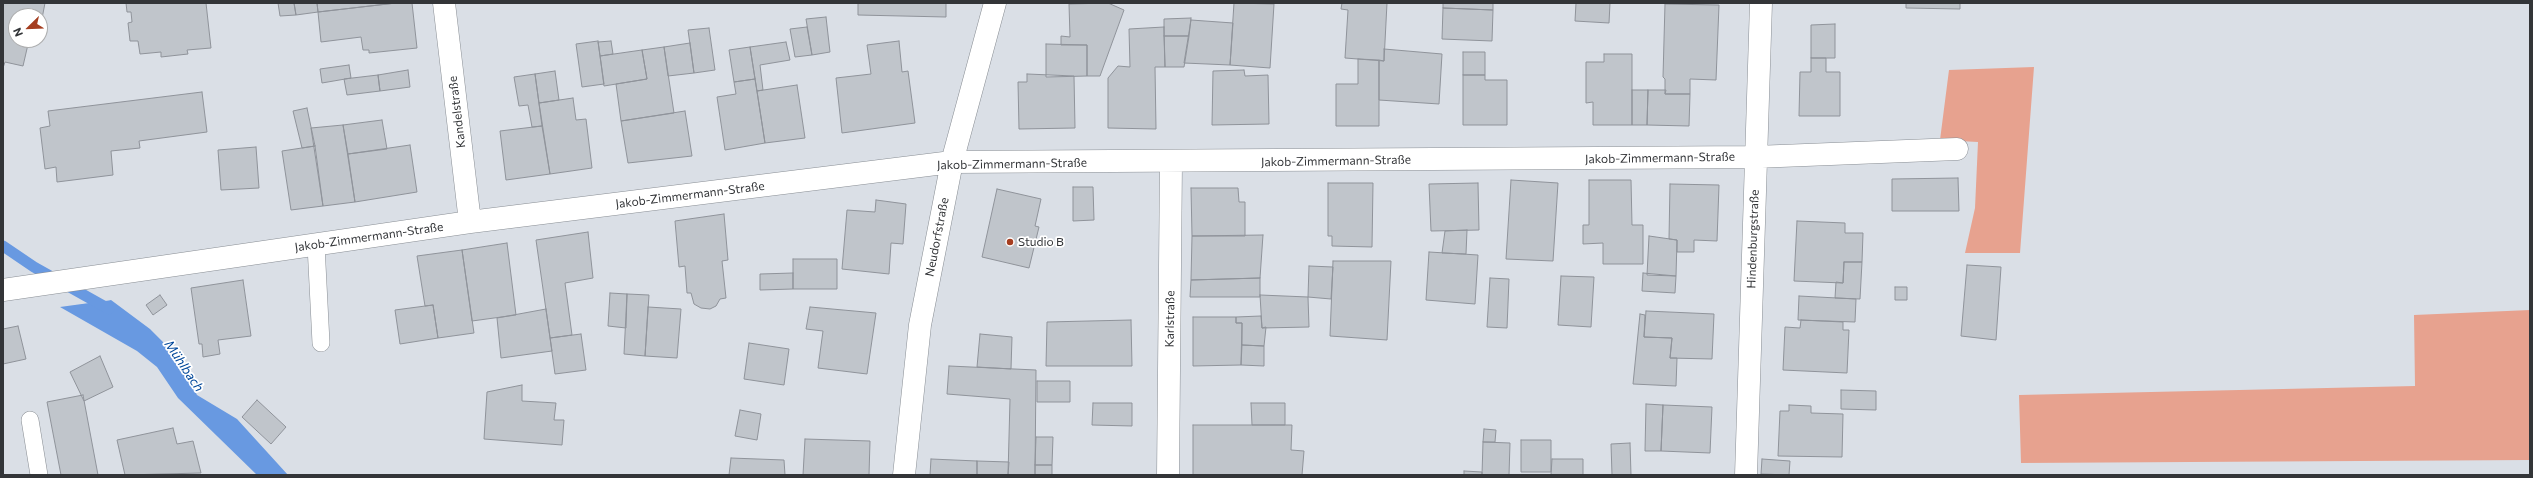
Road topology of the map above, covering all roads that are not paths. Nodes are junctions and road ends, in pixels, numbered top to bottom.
1 (444, 3) edge
2 (996, 3) edge
3 (1761, 3) edge
4 (1957, 149) dead end
5 (1755, 157) junction
6 (952, 162) junction
7 (1171, 162) junction
8 (470, 222) junction
9 (316, 245) junction
10 (3, 290) edge
11 (321, 343) dead end
12 (30, 420) dead end
13 (39, 475) edge
14 (904, 475) edge
15 (1168, 475) edge
16 (1746, 475) edge

1 - 8 street, Kandelstraße
2 - 6 street, Neudorfstraße
3 - 5 street, Hindenburgstraße
4 - 5 street, Jakob-Zimmermann-Straße
5 - 7 street, Jakob-Zimmermann-Straße
5 - 16 street, Hindenburgstraße
6 - 7 street, Jakob-Zimmermann-Straße
6 - 8 street, Jakob-Zimmermann-Straße
6 - 14 street, Neudorfstraße
7 - 15 street, Karlstraße
8 - 9 street, Jakob-Zimmermann-Straße
9 - 10 street, Jakob-Zimmermann-Straße
9 - 11 lane
12 - 13 lane

